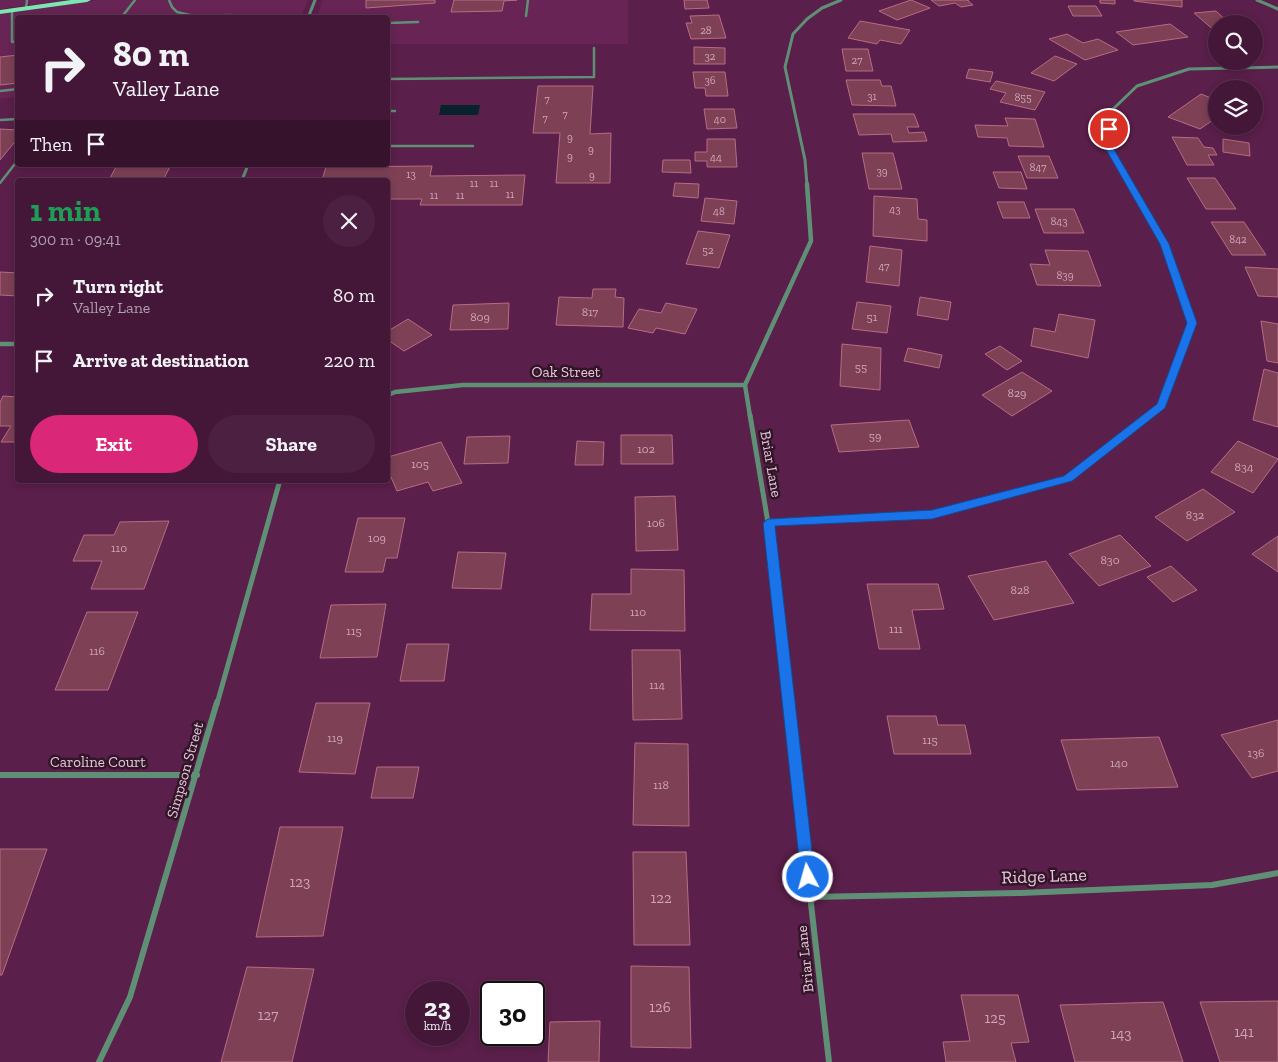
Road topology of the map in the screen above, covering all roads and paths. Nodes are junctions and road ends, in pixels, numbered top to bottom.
1 (87, 0) edge
2 (135, 0) edge
3 (168, 0) edge
4 (315, 0) edge
5 (528, 0) edge
6 (840, 0) edge
7 (1258, 0) edge
8 (51, 3) edge
9 (26, 4) edge
10 (1278, 9) edge
11 (12, 10) junction
12 (0, 12) edge
13 (123, 15) edge
14 (186, 15) edge
15 (186, 15) edge
16 (231, 15) edge
17 (309, 15) edge
18 (526, 16) dead end
19 (418, 22) dead end
20 (390, 23) edge
21 (15, 42) edge
22 (594, 48) dead end
23 (1278, 67) edge
24 (390, 79) edge
25 (15, 89) edge
26 (0, 91) edge
27 (390, 111) edge
28 (395, 111) dead end
29 (0, 120) edge
30 (15, 120) edge
31 (390, 146) edge
32 (473, 146) dead end
33 (15, 164) edge
34 (0, 182) edge
35 (0, 344) edge
36 (15, 344) edge
37 (745, 385) junction
38 (390, 394) edge
39 (279, 483) edge
40 (768, 523) junction
41 (0, 775) edge
42 (197, 775) junction
43 (1278, 873) edge
44 (810, 897) junction
45 (99, 1062) edge
46 (829, 1062) edge

1 - 8 main road
2 - 13 lane
3 - 14 lane
4 - 17 street
5 - 18 lane
6 - 37 street
7 - 10 street
8 - 9 main road
9 - 11 main road
11 - 12 main road
11 - 21 lane
15 - 16 lane
19 - 20 lane
22 - 24 lane
23 - 40 street
25 - 26 lane
27 - 28 lane
29 - 30 lane
31 - 32 lane
33 - 34 lane
35 - 36 street
37 - 38 street, Oak Street
37 - 40 street, Briar Lane
39 - 42 street, Simpson Street
40 - 44 street, Briar Lane
41 - 42 street, Caroline Court
42 - 45 street, Simpson Street
43 - 44 street, Ridge Lane
44 - 46 street, Briar Lane

